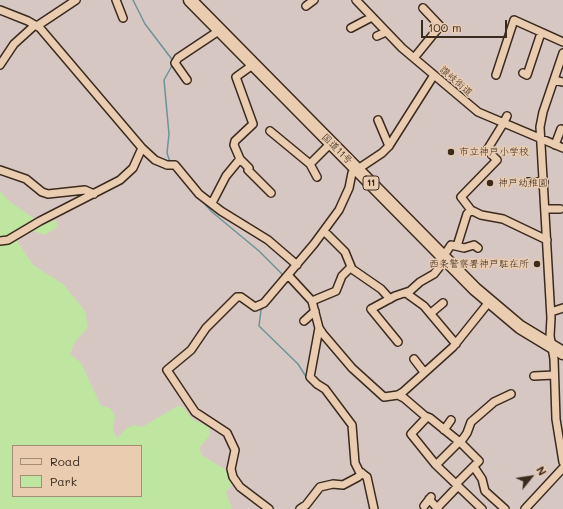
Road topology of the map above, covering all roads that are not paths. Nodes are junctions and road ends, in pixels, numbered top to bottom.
1 (76, 0) edge
2 (116, 0) edge
3 (190, 0) edge
4 (314, 0) edge
5 (356, 0) edge
6 (306, 6) dead end
7 (423, 8) dead end
8 (0, 10) edge
9 (372, 17) junction
10 (123, 18) dead end
11 (36, 25) junction
12 (351, 28) dead end
13 (220, 30) junction
14 (386, 32) junction
15 (541, 33) junction
16 (377, 36) dead end
17 (563, 42) edge
18 (563, 53) edge
19 (414, 58) junction
20 (254, 64) junction
21 (0, 66) edge
22 (523, 73) dead end
23 (434, 75) junction
24 (496, 75) dead end
25 (187, 80) dead end
26 (554, 80) junction
27 (563, 82) edge
28 (507, 116) dead end
29 (378, 120) dead end
30 (503, 124) junction
31 (561, 129) dead end
32 (270, 131) dead end
33 (541, 140) junction
34 (332, 143) junction
35 (554, 145) junction
36 (389, 146) junction
37 (142, 148) junction
38 (563, 148) edge
39 (240, 159) junction
40 (310, 164) junction
41 (357, 168) junction
42 (0, 170) edge
43 (317, 177) dead end
44 (527, 182) dead end
45 (544, 182) junction
46 (271, 193) dead end
47 (94, 194) junction
48 (212, 203) junction
49 (560, 208) dead end
50 (471, 210) junction
51 (545, 210) junction
52 (324, 231) junction
53 (547, 240) junction
54 (0, 242) edge
55 (457, 246) junction
56 (478, 248) dead end
57 (444, 258) junction
58 (297, 265) junction
59 (351, 267) junction
60 (288, 276) junction
61 (406, 293) junction
62 (390, 299) junction
63 (312, 301) junction
64 (489, 302) junction
65 (443, 303) dead end
66 (563, 308) edge
67 (315, 310) junction
68 (551, 312) junction
69 (431, 314) junction
70 (304, 320) dead end
71 (319, 328) junction
72 (398, 342) dead end
73 (456, 344) junction
74 (558, 350) edge
75 (414, 359) dead end
76 (424, 372) junction
77 (554, 375) junction
78 (534, 376) dead end
79 (511, 394) dead end
80 (398, 395) junction
81 (427, 417) junction
82 (451, 420) dead end
83 (444, 430) junction
84 (459, 443) junction
85 (563, 460) edge
86 (436, 465) junction
87 (474, 467) junction
88 (563, 468) edge
89 (362, 473) junction
90 (457, 485) junction
91 (424, 506) dead end
92 (478, 508) edge
93 (268, 509) edge
94 (300, 509) edge
95 (374, 509) edge
96 (437, 509) edge
97 (505, 509) edge
98 (525, 509) edge

1 - 11 street
2 - 10 street
3 - 13 highway, 国道11号 / 11
4 - 6 street
5 - 9 street, 讃岐街道
7 - 19 street
8 - 11 street
9 - 12 street
9 - 14 street, 讃岐街道
11 - 21 street
11 - 37 street
13 - 20 highway, 国道11号 / 11
13 - 25 street
14 - 16 street
14 - 19 street, 讃岐街道
15 - 17 street
15 - 22 street
15 - 24 street
18 - 26 street
19 - 23 street, 讃岐街道
20 - 34 highway, 国道11号 / 11
20 - 39 street
23 - 30 street, 讃岐街道
23 - 36 street
26 - 27 street
26 - 33 street
28 - 30 street
29 - 36 street
30 - 33 street, 讃岐街道
30 - 50 street
31 - 35 street
32 - 40 street
33 - 35 street, 讃岐街道
33 - 45 street
34 - 40 street
34 - 41 highway, 国道11号 / 11
35 - 38 street, 讃岐街道
36 - 41 street
37 - 47 street
37 - 48 street
39 - 46 street
39 - 48 street
40 - 43 street
41 - 52 street
41 - 57 highway, 国道11号 / 11
42 - 47 street
44 - 45 street
45 - 51 street
47 - 54 street
48 - 58 street
49 - 51 street
50 - 53 street
50 - 55 street
51 - 53 street
52 - 58 street
52 - 59 street
53 - 68 street
55 - 56 street
55 - 57 street
57 - 61 street
57 - 64 highway, 国道11号 / 11
58 - 60 street
59 - 62 street
59 - 63 street
60 - 63 street
60 - 93 street
61 - 62 street
61 - 69 street
62 - 72 street
63 - 67 street
64 - 73 street
64 - 74 highway, 国道11号 / 11
65 - 69 street
66 - 68 street
67 - 70 street
67 - 71 street
68 - 74 street
69 - 73 street
71 - 80 street
71 - 89 street
73 - 76 street
74 - 77 street
75 - 76 street
76 - 80 street
77 - 78 street
77 - 85 street
79 - 84 street
80 - 81 street
81 - 83 street
81 - 86 street
82 - 83 street
83 - 84 street
84 - 86 street
84 - 87 street
86 - 90 street
87 - 90 street
87 - 97 street
88 - 98 street
89 - 94 street
89 - 95 street
90 - 92 street
90 - 96 street
91 - 96 street

